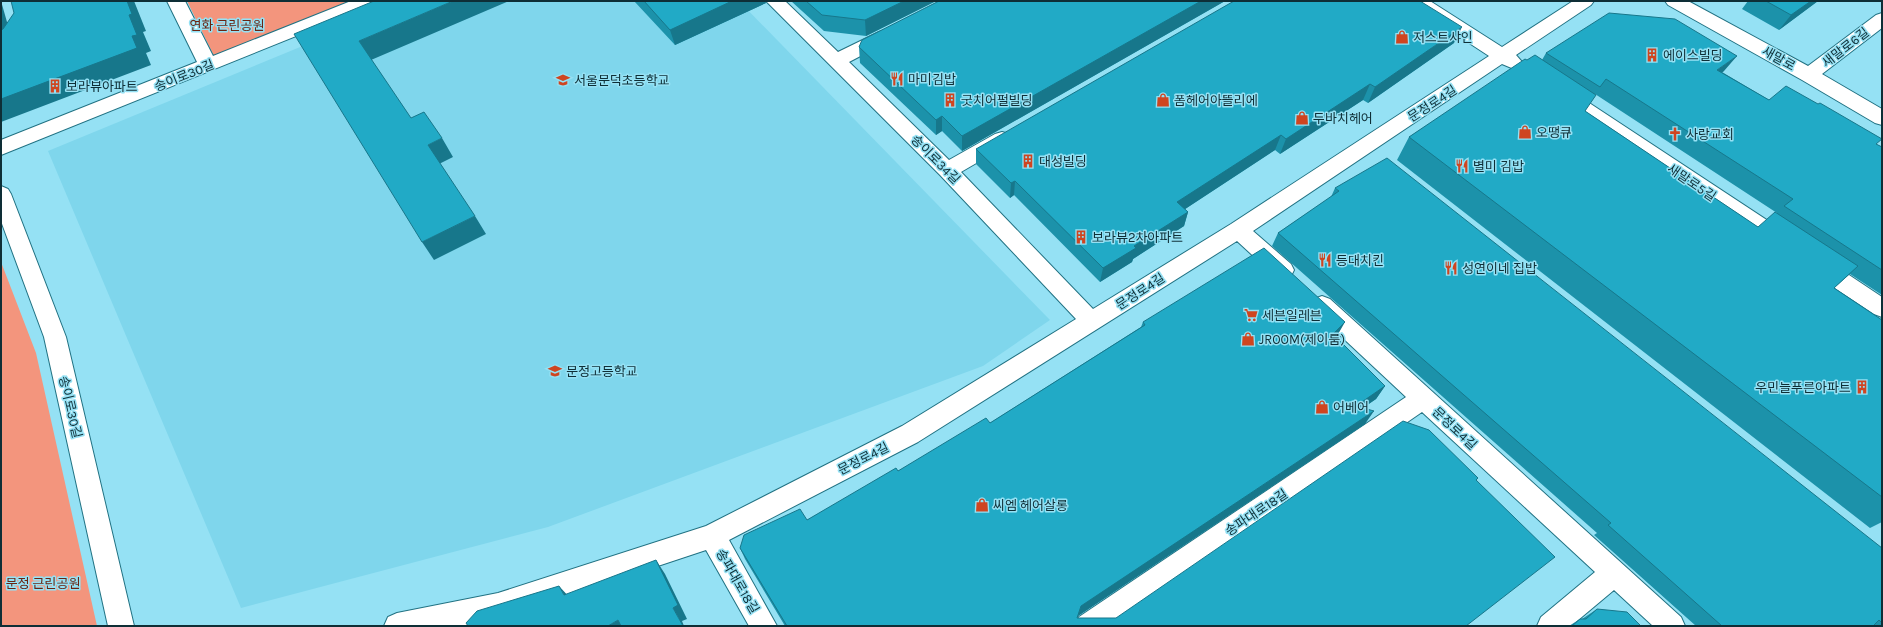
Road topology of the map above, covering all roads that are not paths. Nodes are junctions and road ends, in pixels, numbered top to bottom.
1 (176, 1) edge
2 (367, 1) edge
3 (776, 1) edge
4 (1417, 1) edge
5 (1585, 1) edge
6 (1674, 1) edge
7 (1882, 18) edge
8 (898, 29) edge
9 (1503, 56) junction
10 (836, 61) junction
11 (208, 65) junction
12 (1809, 75) junction
13 (1882, 118) edge
14 (1015, 131) edge
15 (1365, 147) junction
16 (1, 148) edge
17 (1384, 162) edge
18 (947, 170) junction
19 (1, 194) edge
20 (1238, 230) junction
21 (1882, 308) edge
22 (1092, 322) junction
23 (1424, 398) junction
24 (712, 536) junction
25 (1614, 573) junction
26 (457, 620) edge
27 (121, 626) edge
28 (397, 626) edge
29 (764, 626) edge
30 (1088, 626) edge
31 (1550, 626) edge
32 (1672, 626) edge

1 - 11 street
2 - 11 street, 송이로30길
3 - 10 street, 송이로34길
4 - 9 street, 새말로5길
5 - 9 street, 문정로4길
6 - 12 street, 새말로
7 - 12 street, 새말로6길
8 - 10 street
9 - 15 street, 문정로4길
9 - 21 street, 새말로5길
10 - 18 street, 송이로34길
11 - 16 street, 송이로30길
12 - 13 street, 새말로
14 - 18 street
15 - 17 street
15 - 20 street, 문정로4길
18 - 22 street, 송이로34길
19 - 27 street, 송이로30길
20 - 22 street, 문정로4길
20 - 23 street, 문정로4길
22 - 24 street, 문정로4길
23 - 25 street, 문정로4길
23 - 30 street, 송파대로18길
24 - 26 street, 문정로4길
24 - 29 street, 송파대로18길
25 - 31 street
25 - 32 street, 문정로4길
26 - 28 street, 문정로4길

